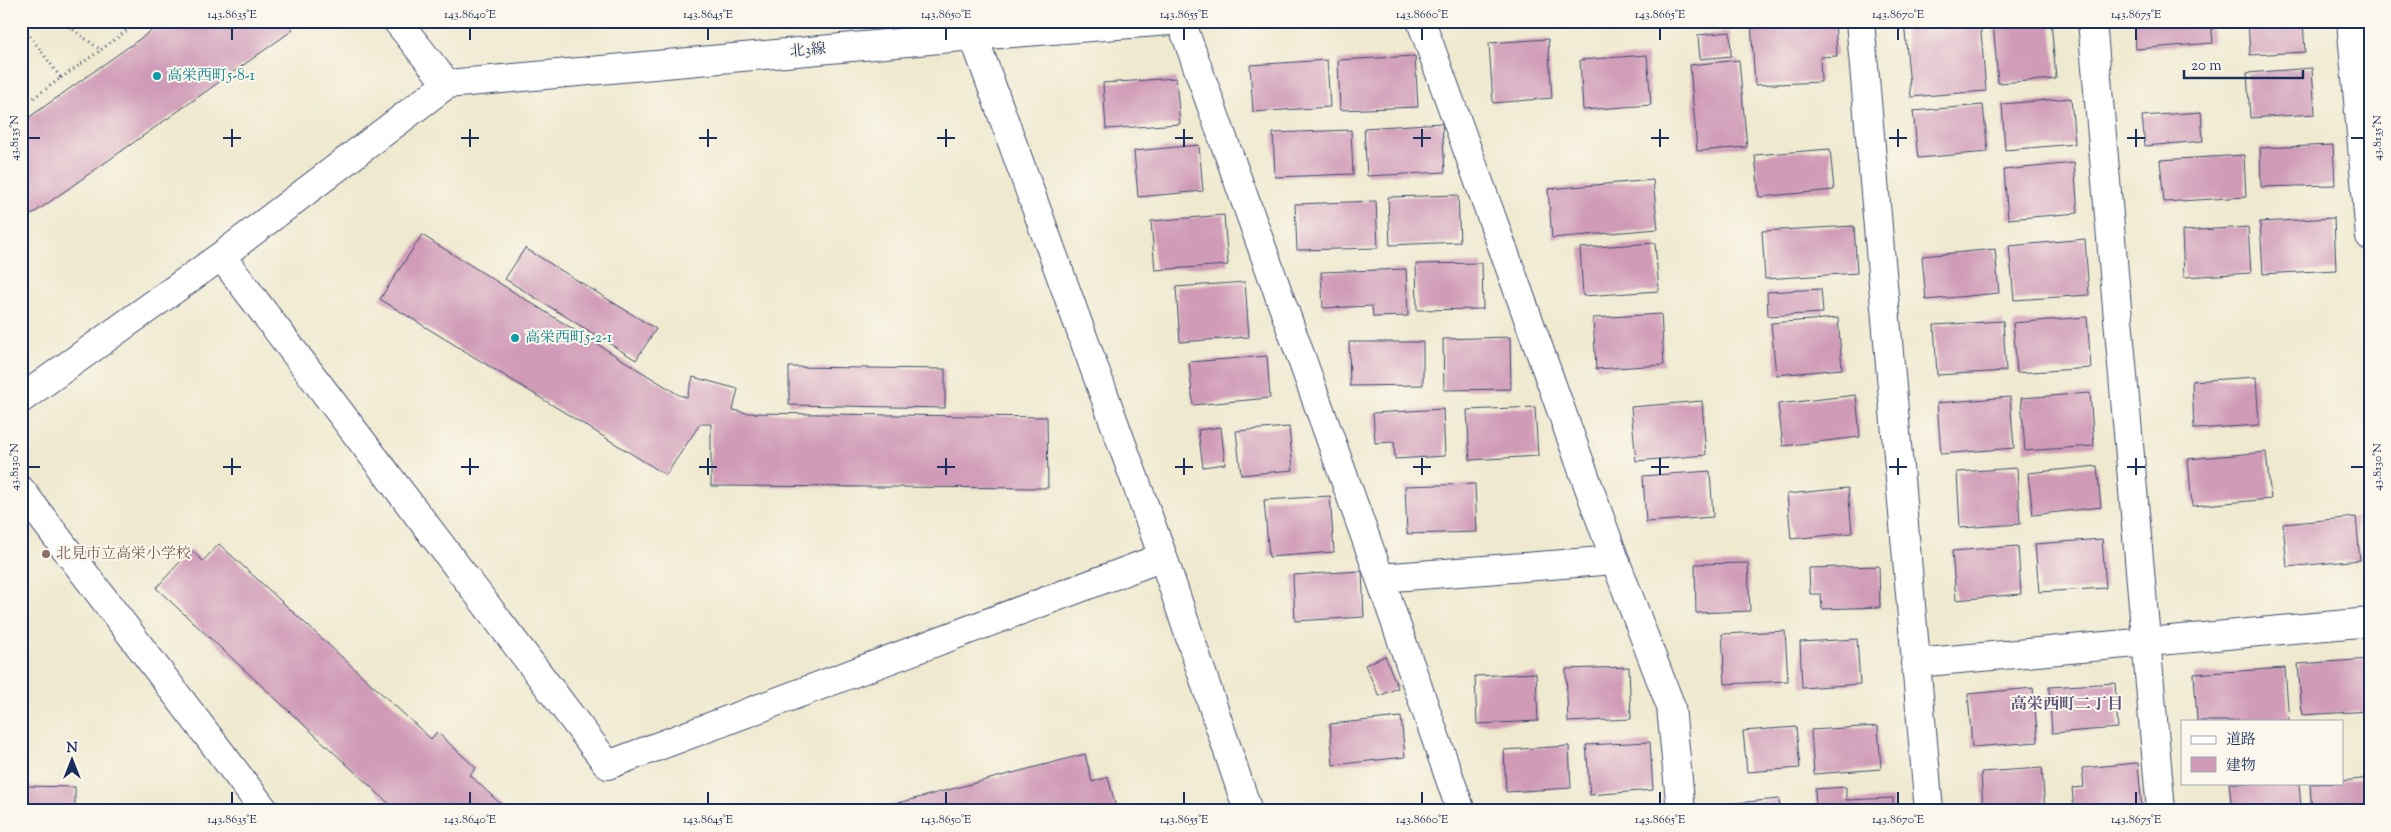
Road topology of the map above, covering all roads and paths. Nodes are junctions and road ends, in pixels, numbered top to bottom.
1 (61, 21) edge
2 (139, 21) edge
3 (397, 21) edge
4 (1170, 21) edge
5 (1180, 21) edge
6 (1421, 21) edge
7 (1860, 21) edge
8 (2092, 21) edge
9 (2351, 21) edge
10 (21, 24) edge
11 (970, 29) edge
12 (101, 50) junction
13 (61, 78) junction
14 (447, 84) junction
15 (21, 108) edge
16 (2370, 236) edge
17 (221, 256) junction
18 (21, 399) edge
19 (21, 490) edge
20 (1163, 558) junction
21 (1615, 560) junction
22 (1380, 578) junction
23 (2370, 622) edge
24 (2146, 643) junction
25 (1915, 663) junction
26 (265, 811) edge
27 (1245, 811) edge
28 (1461, 811) edge
29 (1681, 811) edge
30 (1929, 811) edge
31 (2161, 811) edge

1 - 12 path
2 - 12 path
3 - 14 street
4 - 11 street, 北3線
5 - 22 street
6 - 21 street
7 - 25 street
8 - 24 street
9 - 16 street
10 - 13 path
11 - 14 street, 北3線
11 - 20 street
12 - 13 path
13 - 15 path
14 - 17 street
17 - 18 street
17 - 20 street
19 - 26 street
20 - 27 street
21 - 22 street
21 - 29 street
22 - 28 street
23 - 24 street
24 - 25 street
24 - 31 street
25 - 30 street

